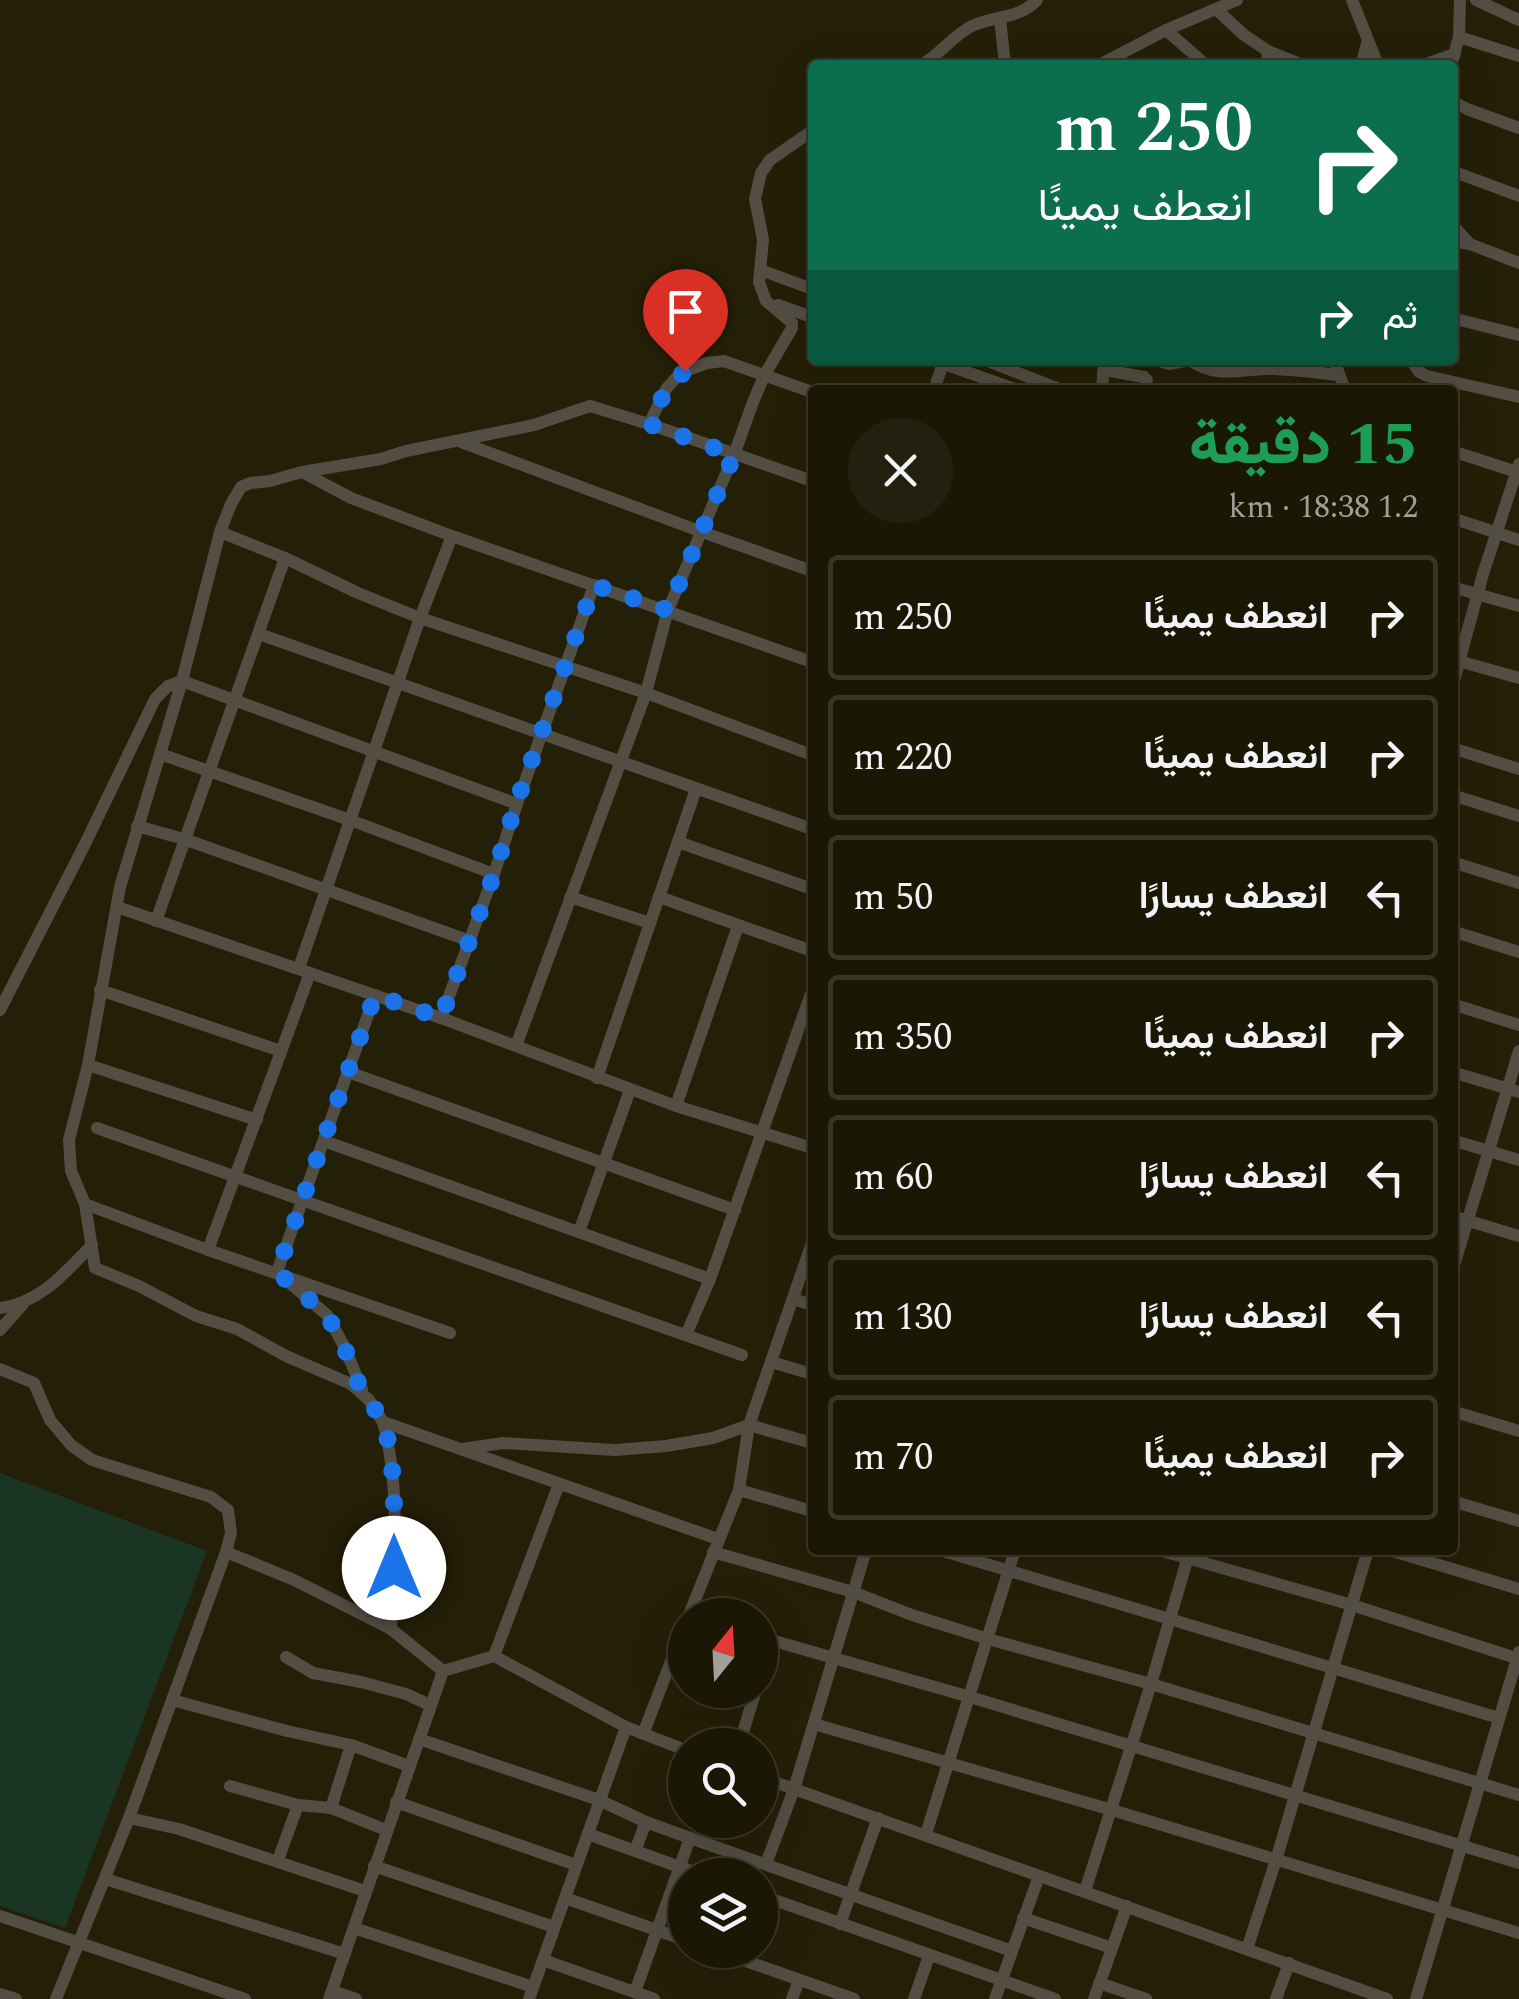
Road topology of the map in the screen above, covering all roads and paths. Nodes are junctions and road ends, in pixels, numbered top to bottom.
1 (1037, 0) edge
2 (1238, 0) edge
3 (1352, 0) edge
4 (1460, 0) edge
5 (1476, 0) edge
6 (1505, 6) edge
7 (1216, 9) junction
8 (1000, 18) junction
9 (1519, 20) edge
10 (1166, 30) junction
11 (1459, 37) junction
12 (1368, 40) junction
13 (1519, 56) edge
14 (1268, 58) edge
15 (931, 60) edge
16 (1004, 60) edge
17 (1109, 60) edge
18 (1200, 60) edge
19 (1362, 60) edge
20 (1376, 60) edge
21 (1453, 60) edge
22 (1458, 104) edge
23 (1519, 128) edge
24 (808, 134) edge
25 (1458, 173) edge
26 (1519, 196) edge
27 (1458, 232) edge
28 (1458, 243) edge
29 (1470, 244) junction
30 (1519, 262) edge
31 (761, 270) junction
32 (808, 288) edge
33 (766, 301) junction
34 (808, 317) edge
35 (1458, 319) edge
36 (1519, 334) edge
37 (947, 365) edge
38 (998, 365) edge
39 (1104, 365) edge
40 (1203, 365) edge
41 (1335, 365) edge
42 (1414, 365) edge
43 (1236, 372) junction
44 (1338, 375) junction
45 (764, 376) junction
46 (1004, 385) edge
47 (1049, 385) edge
48 (1146, 385) edge
49 (1231, 385) edge
50 (1343, 385) edge
51 (808, 391) edge
52 (1519, 397) edge
53 (649, 424) junction
54 (456, 440) junction
55 (1458, 453) edge
56 (734, 455) junction
57 (1518, 470) edge
58 (302, 472) junction
59 (808, 480) edge
60 (1458, 520) edge
61 (220, 532) junction
62 (702, 532) junction
63 (1495, 534) junction
64 (452, 536) junction
65 (1519, 540) edge
66 (285, 558) junction
67 (808, 570) edge
68 (594, 585) junction
69 (1458, 589) edge
70 (1478, 596) junction
71 (1519, 606) edge
72 (668, 610) junction
73 (420, 618) junction
74 (259, 634) junction
75 (1458, 654) edge
76 (808, 661) edge
77 (1458, 661) edge
78 (566, 667) junction
79 (1519, 678) edge
80 (182, 681) junction
81 (398, 684) junction
82 (646, 693) junction
83 (234, 701) junction
84 (542, 735) junction
85 (808, 749) edge
86 (1458, 750) edge
87 (374, 752) junction
88 (160, 754) junction
89 (620, 762) junction
90 (1519, 769) edge
91 (208, 772) junction
92 (696, 789) junction
93 (1458, 798) edge
94 (516, 804) junction
95 (1519, 816) edge
96 (350, 820) junction
97 (138, 826) junction
98 (808, 828) edge
99 (184, 839) junction
100 (678, 842) junction
101 (1458, 864) edge
102 (494, 874) junction
103 (1519, 882) edge
104 (808, 888) edge
105 (326, 891) junction
106 (570, 897) junction
107 (659, 897) junction
108 (117, 907) junction
109 (156, 921) junction
110 (650, 924) junction
111 (738, 926) junction
112 (1458, 934) edge
113 (470, 941) junction
114 (808, 950) edge
115 (1519, 952) edge
116 (304, 971) junction
117 (100, 990) junction
118 (375, 995) junction
119 (808, 1002) edge
120 (1458, 1006) edge
121 (0, 1010) edge
122 (441, 1018) junction
123 (1519, 1024) edge
124 (516, 1046) junction
125 (281, 1051) junction
126 (1519, 1051) edge
127 (88, 1065) junction
128 (348, 1072) junction
129 (1458, 1074) edge
130 (597, 1078) junction
131 (630, 1090) junction
132 (1514, 1091) edge
133 (676, 1106) junction
134 (257, 1120) junction
135 (97, 1128) dead end
136 (762, 1131) junction
137 (324, 1140) junction
138 (1458, 1142) edge
139 (808, 1147) edge
140 (1490, 1151) junction
141 (1519, 1160) edge
142 (604, 1164) junction
143 (236, 1178) junction
144 (302, 1199) junction
145 (85, 1204) junction
146 (734, 1210) junction
147 (1458, 1218) edge
148 (1468, 1221) junction
149 (578, 1232) junction
150 (1519, 1236) edge
151 (92, 1245) junction
152 (208, 1250) junction
153 (1458, 1253) edge
154 (808, 1255) edge
155 (277, 1272) junction
156 (710, 1279) junction
157 (793, 1299) junction
158 (25, 1303) junction
159 (808, 1304) edge
160 (0, 1308) edge
161 (0, 1330) edge
162 (450, 1333) dead end
163 (686, 1336) junction
164 (742, 1355) dead end
165 (771, 1362) junction
166 (0, 1369) edge
167 (808, 1373) edge
168 (368, 1400) junction
169 (1458, 1412) edge
170 (383, 1422) junction
171 (750, 1425) junction
172 (1519, 1431) edge
173 (808, 1442) edge
174 (460, 1449) junction
175 (559, 1484) junction
176 (739, 1490) junction
177 (1458, 1503) edge
178 (808, 1510) edge
179 (1519, 1522) edge
180 (716, 1545) junction
181 (226, 1552) junction
182 (864, 1555) edge
183 (957, 1555) edge
184 (1014, 1555) edge
185 (1189, 1555) edge
186 (1192, 1555) edge
187 (1367, 1555) edge
188 (1407, 1555) edge
189 (1009, 1570) junction
190 (1519, 1589) edge
191 (853, 1592) junction
192 (696, 1598) edge
193 (1352, 1605) junction
194 (1170, 1620) junction
195 (391, 1629) junction
196 (988, 1639) junction
197 (778, 1643) edge
198 (494, 1656) junction
199 (1518, 1656) edge
200 (286, 1657) dead end
201 (834, 1658) junction
202 (668, 1669) edge
203 (1333, 1669) junction
204 (443, 1671) junction
205 (1152, 1684) junction
206 (970, 1697) junction
207 (172, 1700) junction
208 (430, 1706) junction
209 (1499, 1718) junction
210 (814, 1724) junction
211 (626, 1727) junction
212 (643, 1734) junction
213 (1313, 1734) junction
214 (419, 1738) junction
215 (668, 1744) edge
216 (352, 1745) junction
217 (1132, 1746) junction
218 (950, 1763) junction
219 (409, 1766) junction
220 (778, 1783) edge
221 (1480, 1783) junction
222 (230, 1786) dead end
223 (794, 1789) junction
224 (1519, 1795) edge
225 (1294, 1796) junction
226 (599, 1800) junction
227 (396, 1802) junction
228 (298, 1805) junction
229 (332, 1808) junction
230 (1112, 1810) junction
231 (128, 1818) junction
232 (878, 1818) junction
233 (646, 1822) junction
234 (386, 1830) junction
235 (668, 1830) edge
236 (588, 1834) junction
237 (926, 1834) junction
238 (690, 1838) joint
239 (1462, 1846) junction
240 (635, 1851) junction
241 (682, 1858) edge
242 (748, 1858) edge
243 (768, 1858) edge
244 (278, 1860) junction
245 (1276, 1860) junction
246 (668, 1863) edge
247 (1519, 1863) edge
248 (374, 1866) junction
249 (576, 1866) junction
250 (778, 1868) edge
251 (1039, 1876) junction
252 (105, 1879) junction
253 (366, 1891) junction
254 (1085, 1891) junction
255 (850, 1894) junction
256 (565, 1898) junction
257 (668, 1898) edge
258 (778, 1901) edge
259 (1127, 1906) junction
260 (1443, 1911) junction
261 (0, 1916) edge
262 (1023, 1918) junction
263 (840, 1924) junction
264 (554, 1927) junction
265 (354, 1928) junction
266 (657, 1930) junction
267 (668, 1934) edge
268 (1519, 1934) edge
269 (78, 1943) junction
270 (1112, 1948) junction
271 (1248, 1949) junction
272 (1012, 1950) junction
273 (344, 1954) junction
274 (929, 1956) junction
275 (543, 1960) junction
276 (1289, 1963) junction
277 (774, 1968) edge
278 (799, 1980) junction
279 (1002, 1981) junction
280 (1100, 1983) junction
281 (635, 1992) junction
282 (531, 1993) edge
283 (0, 1994) edge
284 (331, 1995) edge
285 (16, 1999) edge
286 (56, 1999) edge
287 (244, 1999) edge
288 (356, 1999) edge
289 (654, 1999) edge
290 (792, 1999) edge
291 (854, 1999) edge
292 (914, 1999) edge
293 (996, 1999) edge
294 (1055, 1999) edge
295 (1094, 1999) edge
296 (1146, 1999) edge
297 (1276, 1999) edge
298 (1388, 1999) edge
299 (1416, 1999) edge

1 - 8 street
2 - 7 street
3 - 12 street
4 - 11 street
5 - 6 street
6 - 9 street
7 - 10 street
7 - 14 street
8 - 15 street
8 - 16 street
10 - 17 street
10 - 18 street
11 - 13 street
11 - 21 street
12 - 19 street
12 - 20 street
22 - 23 street
24 - 31 street
25 - 26 street
27 - 29 street
28 - 29 street
29 - 30 street
31 - 32 street
31 - 33 street
33 - 34 street
33 - 45 street
35 - 36 street
37 - 46 street
38 - 47 street
39 - 48 street
40 - 43 street
41 - 44 street
42 - 52 street
43 - 44 street
43 - 49 street
44 - 50 street
45 - 51 street
45 - 53 street
45 - 56 street
53 - 54 street
53 - 56 street
54 - 58 street
54 - 62 street
55 - 57 street
56 - 59 street
56 - 62 street
57 - 63 street
58 - 61 street
58 - 64 street
60 - 63 street
61 - 66 street
61 - 80 street
62 - 67 street
62 - 72 street
63 - 65 street
63 - 70 street
64 - 68 street
64 - 73 street
66 - 73 street
66 - 74 street
68 - 72 street
68 - 78 street
69 - 70 street
70 - 71 street
70 - 75 street
72 - 76 street
72 - 82 street
73 - 78 street
73 - 81 street
74 - 81 street
74 - 83 street
77 - 79 street
78 - 82 street
78 - 84 street
80 - 83 street
80 - 88 street
80 - 121 street
81 - 84 street
81 - 87 street
82 - 85 street
82 - 89 street
83 - 87 street
83 - 91 street
84 - 89 street
84 - 94 street
86 - 90 street
87 - 94 street
87 - 96 street
88 - 91 street
88 - 97 street
89 - 92 street
89 - 106 street
91 - 96 street
91 - 99 street
92 - 98 street
92 - 100 street
93 - 95 street
94 - 102 street
96 - 102 street
96 - 105 street
97 - 99 street
97 - 108 street
99 - 105 street
99 - 109 street
100 - 104 street
100 - 107 street
101 - 103 street
102 - 113 street
105 - 113 street
105 - 116 street
106 - 110 street
106 - 124 street
107 - 110 street
107 - 111 street
108 - 109 street
108 - 117 street
109 - 116 street
110 - 130 street
111 - 114 street
111 - 133 street
112 - 115 street
113 - 122 street
116 - 118 street
116 - 125 street
117 - 125 street
117 - 127 street
118 - 122 street
118 - 128 street
119 - 136 street
120 - 123 street
122 - 124 street
124 - 130 street
125 - 134 street
126 - 132 street
127 - 134 street
127 - 145 street
128 - 137 street
128 - 142 street
129 - 132 street
130 - 131 street
131 - 133 street
131 - 142 street
132 - 140 street
133 - 136 street
134 - 143 street
135 - 143 street
136 - 139 street
136 - 146 street
137 - 144 street
137 - 149 street
138 - 140 street
140 - 141 street
140 - 148 street
142 - 146 street
142 - 149 street
143 - 144 street
143 - 152 street
144 - 155 street
144 - 163 street
145 - 151 street
145 - 152 street
146 - 156 street
147 - 148 street
148 - 150 street
148 - 153 street
149 - 156 street
151 - 158 street
151 - 168 street
152 - 155 street
154 - 157 street
155 - 162 street
155 - 168 street
156 - 163 street
157 - 159 street
157 - 165 street
158 - 160 street
158 - 161 street
163 - 164 street
165 - 167 street
165 - 171 street
166 - 181 street
168 - 170 street
169 - 172 street
170 - 174 street
170 - 195 street
171 - 173 street
171 - 174 street
171 - 176 street
174 - 175 street
175 - 180 street
175 - 198 street
176 - 178 street
176 - 180 street
177 - 179 street
180 - 191 street
180 - 192 street
181 - 195 street
181 - 207 street
182 - 191 street
183 - 189 street
184 - 189 street
185 - 194 street
186 - 193 street
187 - 193 street
188 - 190 street
189 - 194 street
189 - 196 street
191 - 196 street
191 - 201 street
193 - 199 street
193 - 203 street
194 - 203 street
194 - 205 street
195 - 204 street
196 - 205 street
196 - 206 street
197 - 201 street
198 - 204 street
198 - 211 street
199 - 209 street
200 - 208 street
201 - 206 street
201 - 210 street
202 - 212 street
203 - 209 street
203 - 213 street
204 - 208 street
205 - 213 street
205 - 217 street
206 - 217 street
206 - 218 street
207 - 216 street
207 - 231 street
208 - 214 street
209 - 221 street
210 - 218 street
210 - 223 street
211 - 212 street
211 - 226 street
212 - 215 street
213 - 221 street
213 - 225 street
214 - 219 street
214 - 226 street
216 - 219 street
216 - 229 street
217 - 225 street
217 - 230 street
218 - 230 street
218 - 237 street
219 - 227 street
220 - 223 street
221 - 224 street
221 - 239 street
222 - 228 street
223 - 232 street
223 - 243 street
225 - 239 street
225 - 245 street
226 - 233 street
226 - 236 street
227 - 234 street
227 - 249 street
228 - 229 street
228 - 244 street
229 - 234 street
230 - 245 street
230 - 254 street
231 - 244 street
231 - 252 street
232 - 237 street
232 - 255 street
233 - 235 street
233 - 240 street
234 - 248 street
236 - 240 street
236 - 249 street
237 - 251 street
238 - 241 street
238 - 242 street
239 - 247 street
239 - 260 street
240 - 246 street
244 - 253 street
245 - 260 street
245 - 271 street
248 - 253 street
248 - 264 street
249 - 256 street
250 - 255 street
251 - 254 street
251 - 262 street
252 - 269 street
252 - 273 street
253 - 265 street
254 - 259 street
255 - 263 street
255 - 272 street
256 - 264 street
256 - 266 street
257 - 266 street
258 - 263 street
259 - 270 street
259 - 271 street
260 - 268 street
260 - 299 street
261 - 269 street
262 - 270 street
262 - 272 street
263 - 274 street
264 - 275 street
265 - 273 street
265 - 282 street
266 - 267 street
266 - 281 street
269 - 286 street
269 - 287 street
270 - 280 street
271 - 276 street
272 - 279 street
273 - 284 street
274 - 279 street
274 - 292 street
275 - 281 street
275 - 282 street
276 - 297 street
276 - 298 street
277 - 278 street
278 - 290 street
278 - 291 street
279 - 293 street
279 - 294 street
280 - 295 street
280 - 296 street
281 - 289 street
283 - 285 street
284 - 288 street

